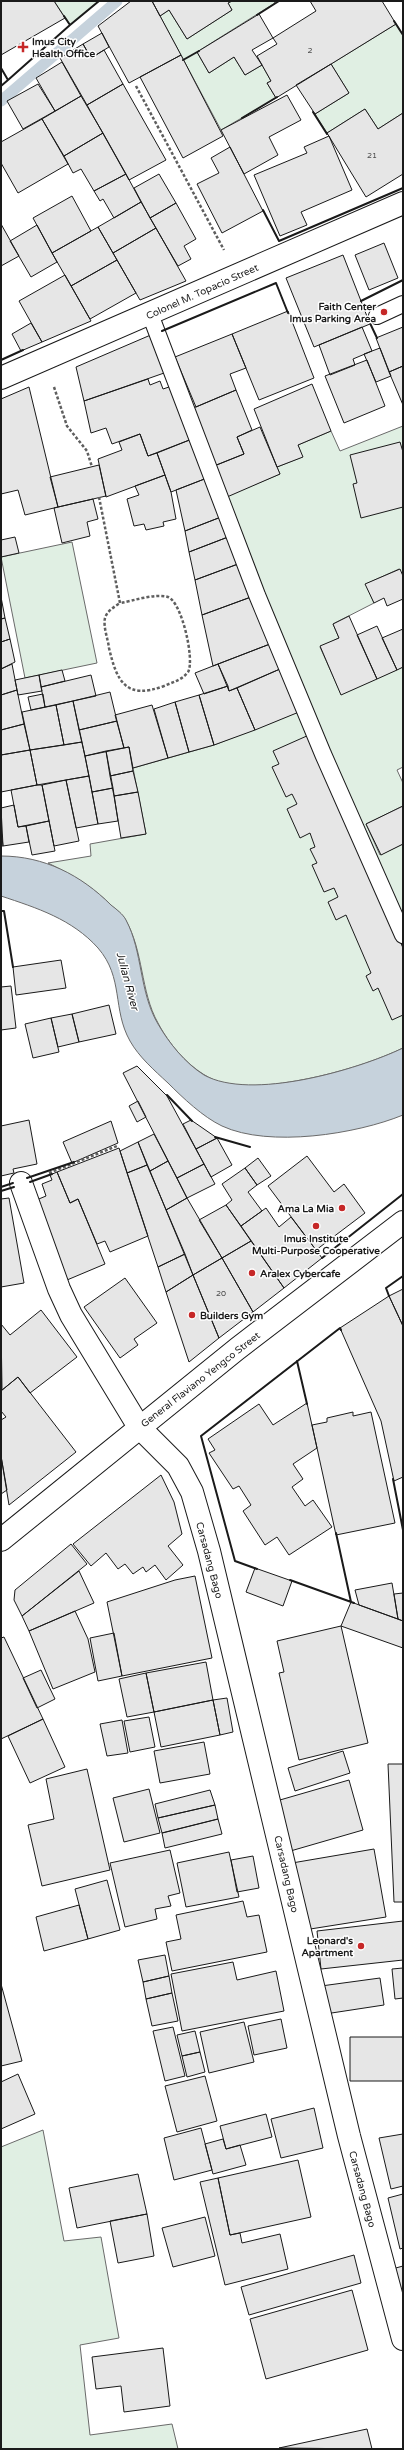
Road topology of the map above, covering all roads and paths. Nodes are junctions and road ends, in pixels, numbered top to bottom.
1 (136, 86) dead end
2 (403, 203) edge
3 (238, 276) junction
4 (403, 304) edge
5 (150, 314) junction
6 (377, 316) dead end
7 (46, 359) junction
8 (1, 378) edge
9 (92, 467) dead end
10 (99, 497) dead end
11 (120, 603) junction
12 (403, 935) edge
13 (117, 1146) dead end
14 (21, 1183) joint
15 (403, 1222) edge
16 (139, 1427) junction
17 (1, 1540) edge
18 (403, 2339) edge

1 - 3 path
2 - 3 street, Colonel M. Topacio Street
3 - 5 street, Colonel M. Topacio Street
4 - 6 lane
5 - 7 street, Colonel M. Topacio Street
5 - 12 lane
7 - 8 street, Colonel M. Topacio Street
7 - 9 path
10 - 11 path
11 - 11 path
13 - 14 path
14 - 16 street, Carsadang Bago
15 - 16 street, General Flaviano Yengco Street
16 - 17 street, General Flaviano Yengco Street
16 - 18 street, Carsadang Bago

